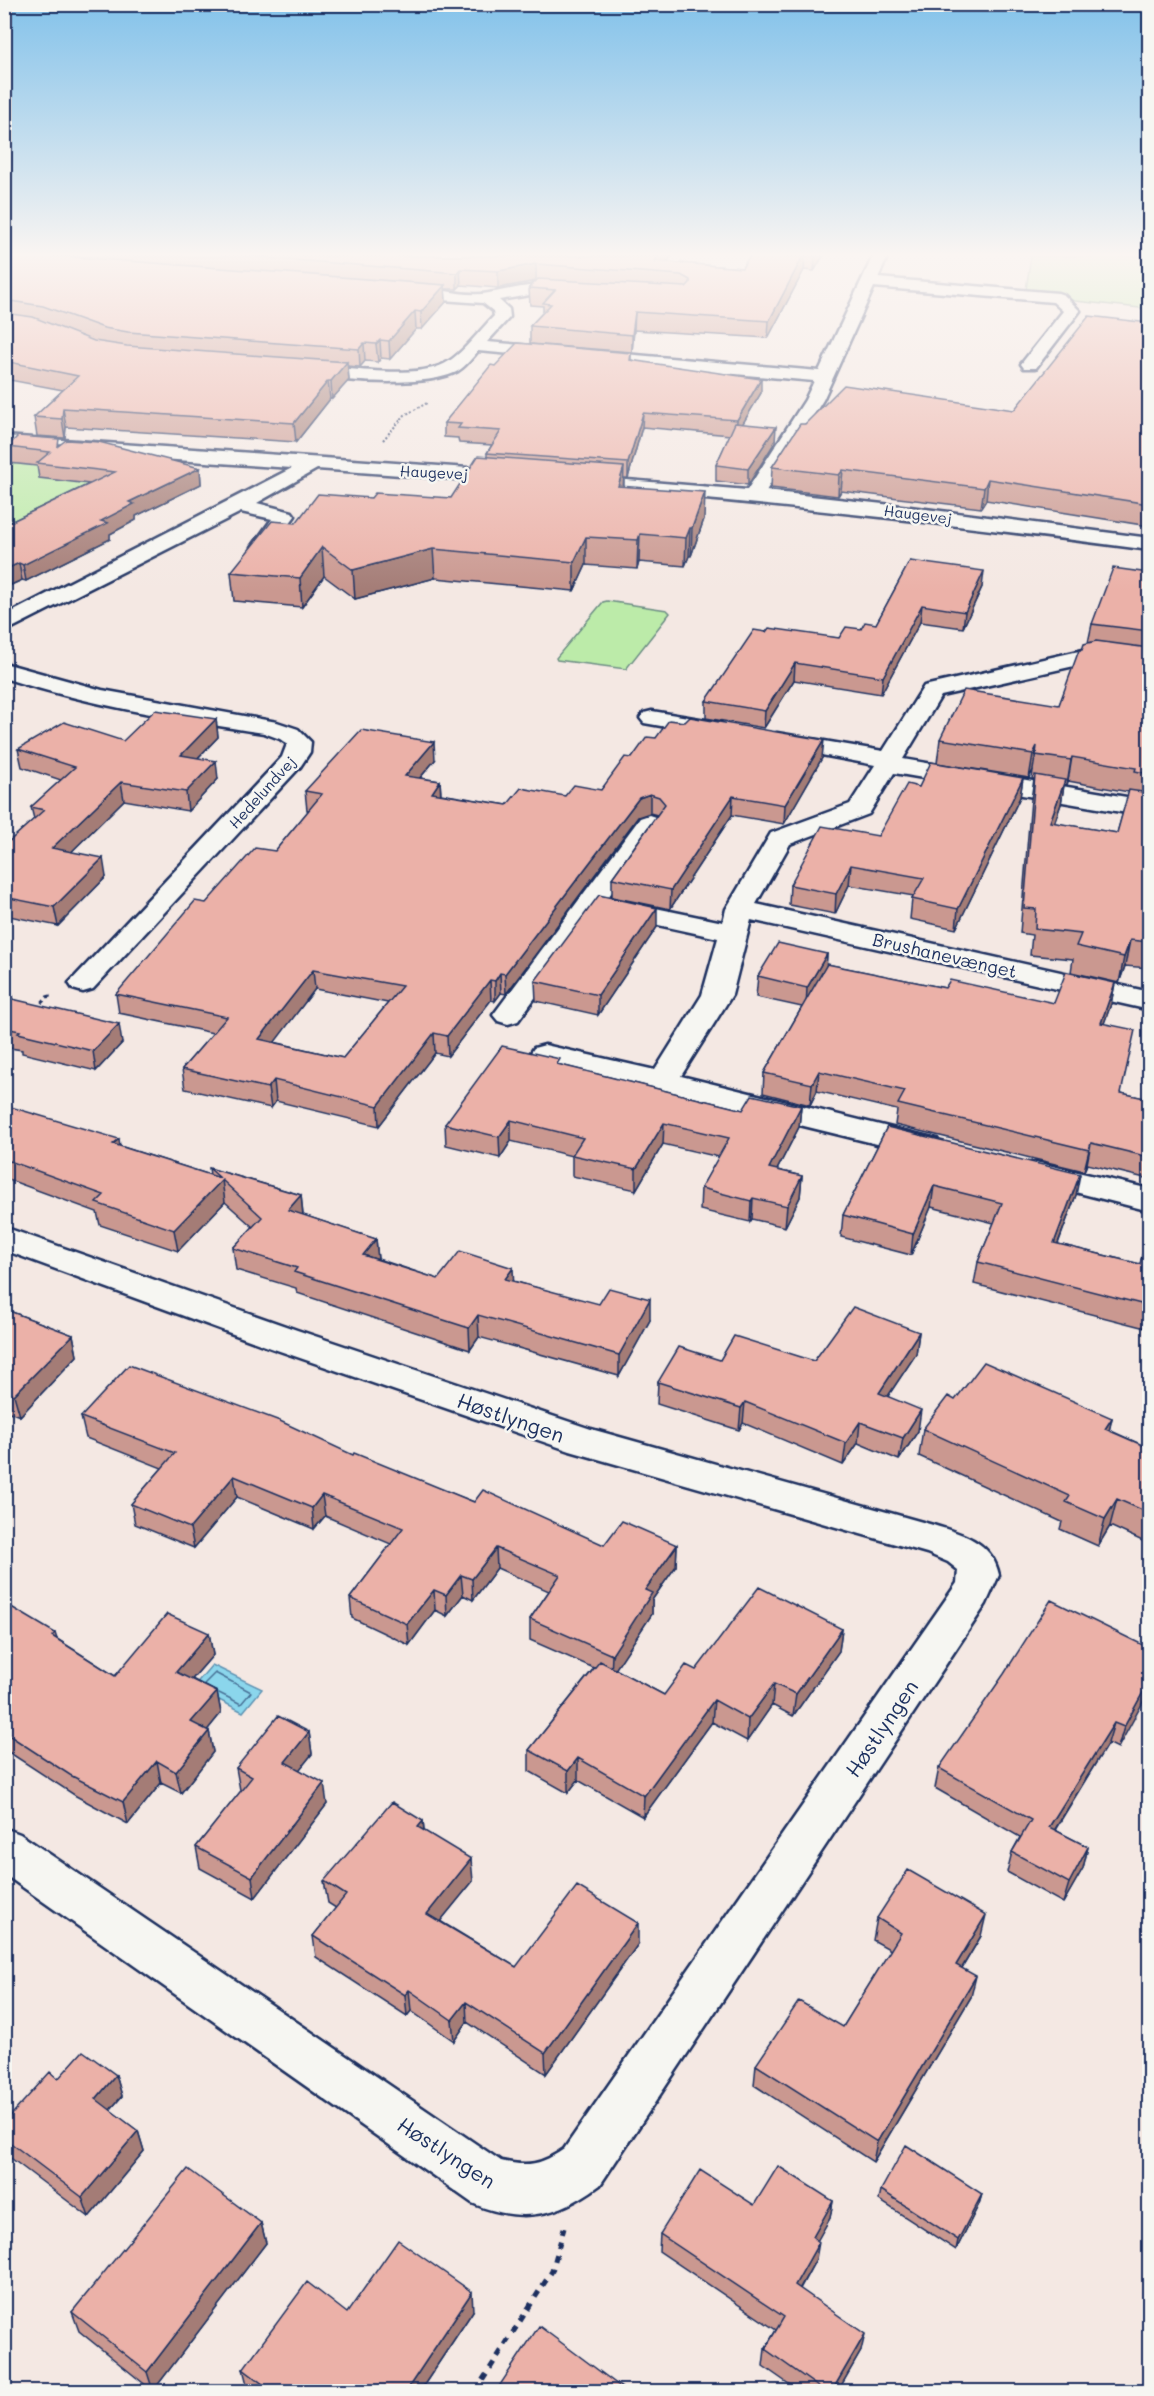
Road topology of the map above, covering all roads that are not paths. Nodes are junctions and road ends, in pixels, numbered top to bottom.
1 (290, 368) edge
2 (448, 368) edge
3 (720, 368) edge
4 (828, 368) edge
5 (824, 377) junction
6 (4, 442) edge
7 (311, 465) junction
8 (534, 479) edge
9 (557, 481) edge
10 (753, 496) junction
11 (238, 505) junction
12 (1149, 544) edge
13 (262, 547) edge
14 (4, 625) edge
15 (1149, 663) edge
16 (4, 670) edge
17 (652, 718) dead end
18 (889, 762) junction
19 (1149, 809) edge
20 (649, 823) edge
21 (591, 902) junction
22 (737, 921) junction
23 (83, 983) road end
24 (1149, 1000) edge
25 (508, 1015) dead end
26 (545, 1054) edge
27 (663, 1081) junction
28 (953, 1152) edge
29 (1011, 1166) edge
30 (1149, 1200) edge
31 (4, 1238) edge
32 (4, 1848) edge

1 - 2 street
3 - 5 street
4 - 5 street
5 - 10 street
6 - 7 street, Haugevej
7 - 8 street, Haugevej
7 - 11 street
9 - 10 street, Haugevej
10 - 12 street, Haugevej
11 - 13 street
11 - 14 street
15 - 18 street
16 - 23 street, Hedelundvej
17 - 18 street
18 - 19 street
18 - 22 street
20 - 21 street
21 - 22 street, Brushanevænget
21 - 25 street
22 - 24 street, Brushanevænget
22 - 27 street
26 - 27 street
27 - 28 street
29 - 30 street
31 - 32 street, Høstlyngen

